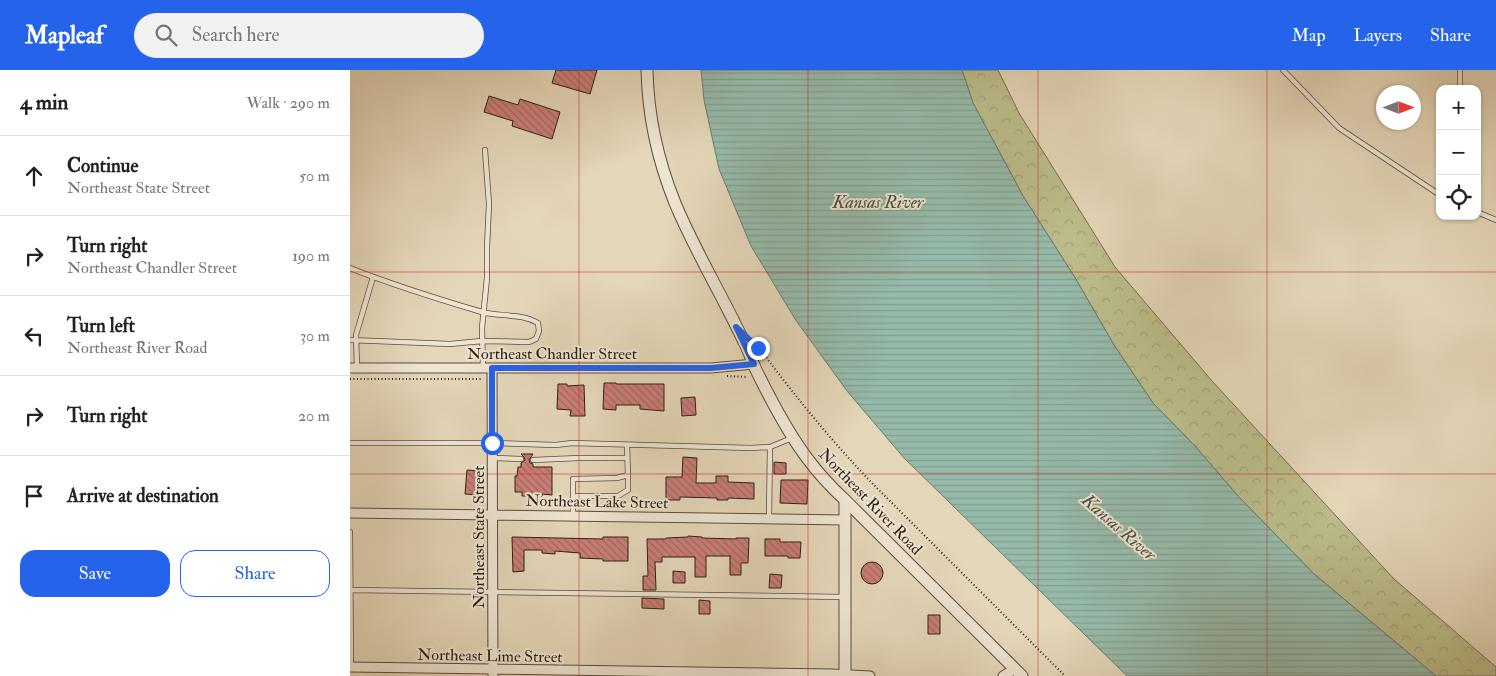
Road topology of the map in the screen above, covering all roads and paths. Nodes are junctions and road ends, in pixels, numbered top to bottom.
1 (647, 70) edge
2 (1283, 70) edge
3 (1460, 70) edge
4 (1460, 85) edge
5 (485, 150) dead end
6 (1436, 192) edge
7 (1481, 214) edge
8 (1496, 220) edge
9 (350, 268) edge
10 (373, 277) junction
11 (484, 312) junction
12 (350, 340) edge
13 (356, 340) junction
14 (482, 341) junction
15 (758, 348) dead end
16 (754, 364) junction
17 (353, 368) edge
18 (488, 368) junction
19 (793, 437) junction
20 (350, 443) edge
21 (492, 443) junction
22 (627, 445) junction
23 (770, 448) junction
24 (492, 458) junction
25 (627, 458) junction
26 (521, 460) dead end
27 (533, 460) dead end
28 (628, 475) junction
29 (573, 500) junction
30 (844, 500) junction
31 (350, 513) edge
32 (492, 515) junction
33 (573, 516) junction
34 (769, 519) junction
35 (844, 520) junction
36 (350, 532) edge
37 (351, 590) junction
38 (493, 592) junction
39 (845, 597) junction
40 (351, 667) edge
41 (1018, 672) edge
42 (493, 673) edge
43 (845, 676) edge
44 (870, 676) edge
45 (1003, 676) edge
46 (1065, 676) edge

1 - 16 street, Northeast River Road
2 - 6 lane
3 - 4 lane
5 - 11 lane
7 - 8 lane
9 - 10 lane
10 - 11 lane
10 - 13 lane
11 - 14 lane
11 - 14 lane
12 - 13 lane
13 - 14 lane
13 - 17 lane
14 - 18 lane
15 - 46 path
16 - 18 street, Northeast Chandler Street
16 - 19 street, Northeast River Road
17 - 18 street, Northeast Chandler Street
18 - 21 street, Northeast State Street
19 - 23 lane
19 - 30 street, Northeast River Road
20 - 21 lane
21 - 22 lane
21 - 24 street, Northeast State Street
22 - 23 lane
22 - 25 lane
23 - 34 lane
24 - 26 lane
24 - 32 street, Northeast State Street
25 - 27 lane
25 - 28 lane
28 - 29 lane
28 - 29 lane
29 - 33 lane
30 - 35 street
30 - 41 street, Northeast River Road
31 - 32 street, Northeast Lake Street
32 - 33 street, Northeast Lake Street
32 - 38 street, Northeast State Street
33 - 34 street, Northeast Lake Street
34 - 35 street, Northeast Lake Street
35 - 39 street
36 - 37 lane
37 - 38 lane
37 - 40 lane
38 - 39 lane
38 - 42 street, Northeast State Street
39 - 43 street
40 - 42 street, Northeast Lime Street
41 - 45 street
42 - 43 street, Northeast Lime Street
43 - 44 street, Northeast Lime Street

